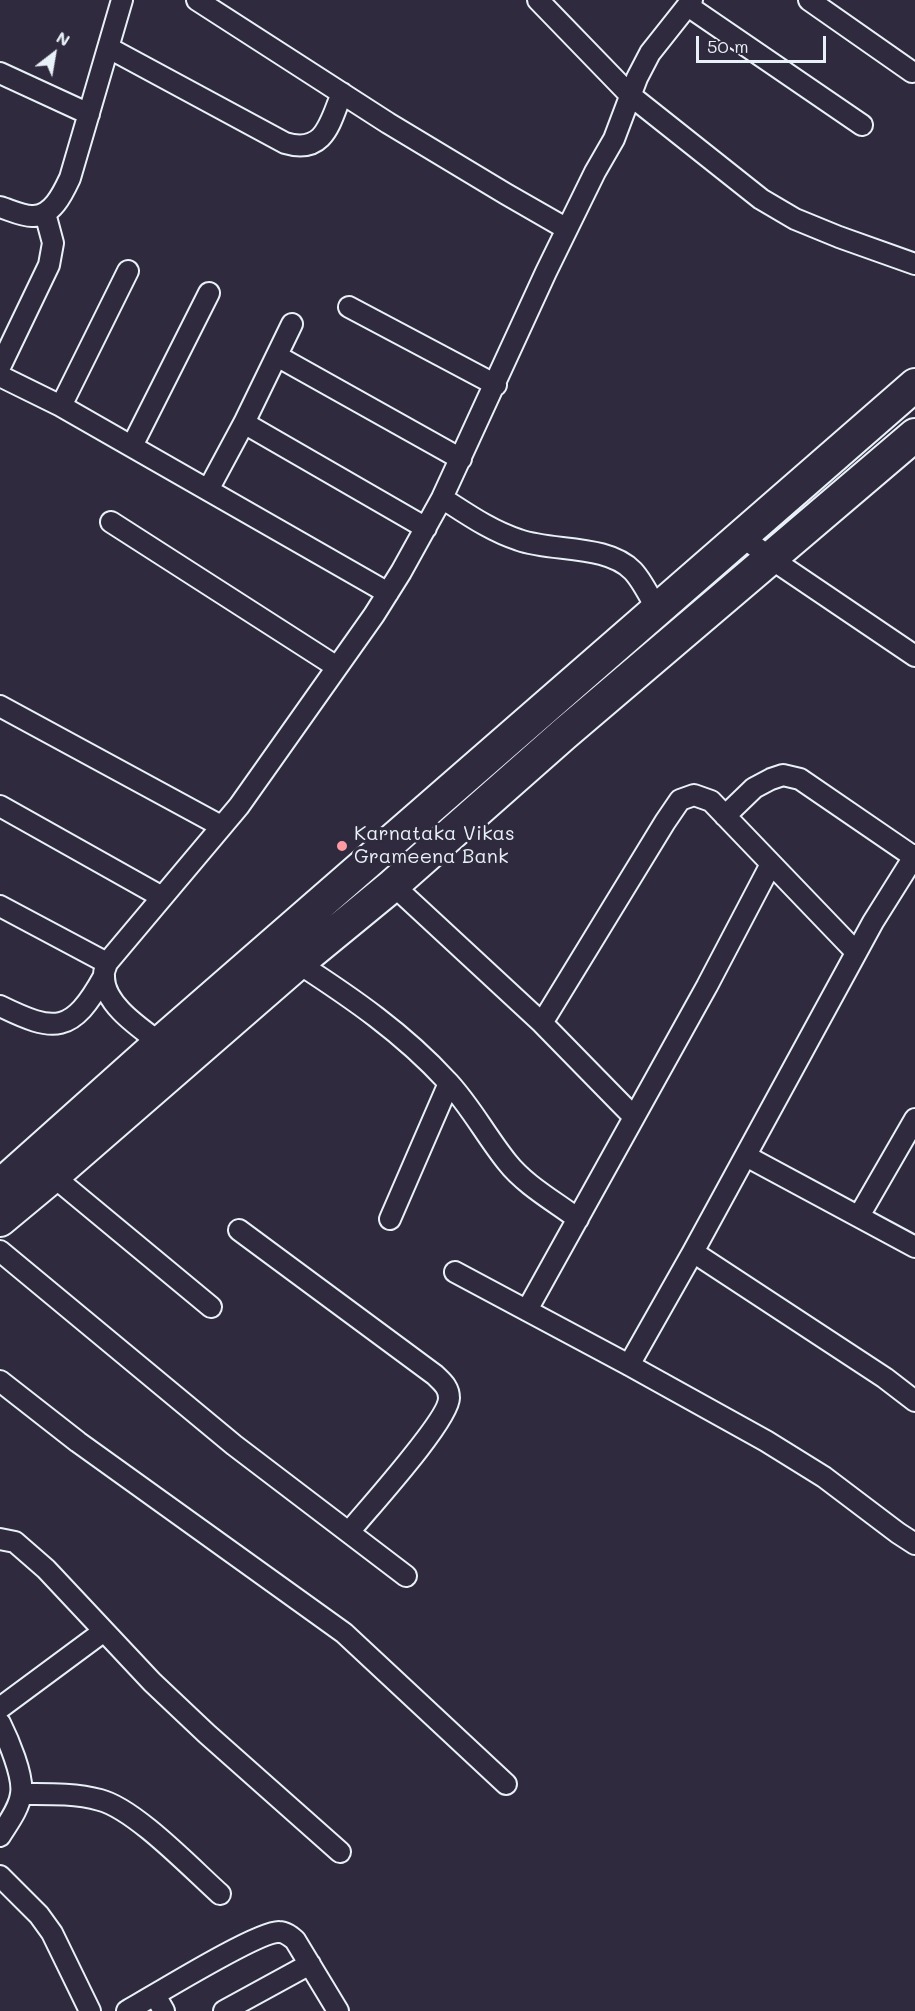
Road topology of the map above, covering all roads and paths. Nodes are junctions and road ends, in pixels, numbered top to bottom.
1 (122, 0) edge
2 (197, 0) edge
3 (538, 0) edge
4 (809, 0) edge
5 (690, 3) edge
6 (109, 48) junction
7 (912, 72) dead end
8 (0, 73) edge
9 (342, 93) junction
10 (630, 95) junction
11 (89, 114) junction
12 (862, 125) dead end
13 (0, 207) edge
14 (45, 213) junction
15 (567, 229) junction
16 (915, 264) edge
17 (128, 271) dead end
18 (209, 293) dead end
19 (349, 308) dead end
20 (292, 324) dead end
21 (277, 356) junction
22 (0, 367) edge
23 (0, 376) edge
24 (496, 385) junction
25 (915, 385) edge
26 (61, 406) junction
27 (244, 423) junction
28 (915, 435) edge
29 (132, 446) junction
30 (461, 459) junction
31 (208, 490) junction
32 (442, 498) junction
33 (111, 522) dead end
34 (426, 528) junction
35 (742, 536) junction
36 (770, 558) junction
37 (388, 593) junction
38 (657, 610) junction
39 (915, 656) edge
40 (338, 668) junction
41 (0, 706) edge
42 (0, 806) edge
43 (725, 816) junction
44 (221, 826) junction
45 (914, 856) edge
46 (771, 864) junction
47 (393, 885) junction
48 (162, 897) junction
49 (0, 906) edge
50 (856, 952) junction
51 (298, 963) junction
52 (105, 970) junction
53 (0, 1006) edge
54 (542, 1023) junction
55 (172, 1052) junction
56 (449, 1083) junction
57 (634, 1117) junction
58 (915, 1119) edge
59 (746, 1155) junction
60 (43, 1166) junction
61 (0, 1186) edge
62 (859, 1216) junction
63 (390, 1218) dead end
64 (578, 1219) junction
65 (0, 1220) edge
66 (238, 1230) dead end
67 (915, 1247) edge
68 (0, 1251) edge
69 (693, 1252) junction
70 (455, 1272) dead end
71 (211, 1307) dead end
72 (528, 1310) junction
73 (629, 1365) junction
74 (0, 1381) edge
75 (915, 1401) edge
76 (349, 1532) junction
77 (0, 1539) edge
78 (915, 1544) edge
79 (406, 1576) dead end
80 (104, 1631) junction
81 (0, 1708) edge
82 (0, 1723) edge
83 (506, 1784) dead end
84 (21, 1794) junction
85 (0, 1836) edge
86 (340, 1852) dead end
87 (0, 1876) edge
88 (220, 1894) dead end
89 (310, 1964) junction
90 (159, 2003) edge
91 (90, 2011) edge
92 (127, 2011) edge
93 (224, 2011) edge
94 (338, 2011) edge

1 - 6 street
2 - 9 street
3 - 10 street
4 - 7 street
5 - 10 street
5 - 12 street
6 - 9 street
6 - 11 street
8 - 11 street
9 - 15 street
10 - 15 street
10 - 16 street
11 - 14 street
13 - 14 street
14 - 22 street
15 - 24 street
17 - 26 street
18 - 29 street
19 - 24 street
20 - 21 street
21 - 27 street
21 - 30 street
23 - 26 street
24 - 30 street
25 - 35 main road
26 - 29 street
27 - 31 street
27 - 34 street
28 - 36 main road
29 - 31 street
30 - 32 street
31 - 37 street
32 - 34 street
32 - 38 street
33 - 40 street
34 - 37 street
35 - 36 street
35 - 38 main road
36 - 39 street
36 - 47 main road
37 - 40 street
38 - 55 main road
40 - 44 street
41 - 44 street
42 - 48 street
43 - 45 street
43 - 46 street
43 - 54 street
44 - 48 street
45 - 50 street
46 - 50 street
46 - 57 street
47 - 51 main road
47 - 54 street
48 - 52 street
49 - 52 street
50 - 59 street
51 - 55 main road
51 - 56 street
52 - 53 street
52 - 55 street
54 - 57 street
55 - 60 main road
56 - 63 street
56 - 64 street
57 - 64 street
58 - 62 street
59 - 62 street
59 - 69 street
60 - 61 main road
60 - 65 main road
60 - 71 street
62 - 67 street
64 - 72 street
66 - 76 street
68 - 76 street
69 - 73 street
69 - 75 street
70 - 72 street
72 - 73 street
73 - 78 street
74 - 83 street
76 - 79 street
77 - 80 street
80 - 81 street
80 - 86 street
82 - 84 street
84 - 85 street
84 - 88 street
87 - 91 street
89 - 90 street
89 - 93 street
89 - 94 street
90 - 92 street

